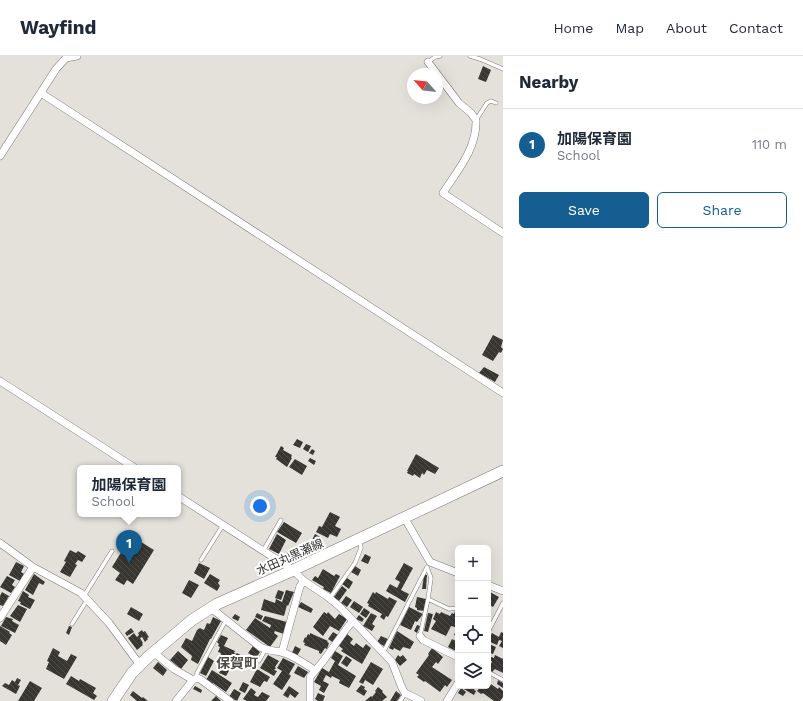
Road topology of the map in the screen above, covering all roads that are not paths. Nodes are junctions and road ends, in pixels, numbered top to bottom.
1 (77, 56) edge
2 (440, 56) edge
3 (470, 56) edge
4 (428, 62) joint
5 (503, 69) edge
6 (41, 93) junction
7 (496, 103) dead end
8 (476, 120) junction
9 (0, 156) edge
10 (503, 233) edge
11 (0, 381) edge
12 (503, 393) edge
13 (130, 465) edge
14 (503, 471) edge
15 (181, 498) edge
16 (404, 517) junction
17 (282, 520) dead end
18 (223, 525) junction
19 (360, 539) junction
20 (0, 543) edge
21 (263, 550) junction
22 (112, 551) dead end
23 (201, 560) dead end
24 (428, 565) junction
25 (33, 567) junction
26 (293, 570) junction
27 (455, 573) edge
28 (304, 581) junction
29 (491, 586) edge
30 (503, 591) edge
31 (85, 598) junction
32 (330, 598) junction
33 (428, 599) junction
34 (503, 603) edge
35 (211, 608) junction
36 (455, 608) edge
37 (0, 618) edge
38 (226, 620) junction
39 (354, 621) junction
40 (72, 624) dead end
41 (491, 626) edge
42 (420, 636) joint
43 (265, 650) junction
44 (153, 652) junction
45 (282, 652) junction
46 (383, 652) junction
47 (455, 656) edge
48 (259, 660) dead end
49 (140, 665) junction
50 (315, 670) junction
51 (491, 674) edge
52 (195, 680) junction
53 (503, 680) edge
54 (455, 688) edge
55 (405, 693) junction
56 (113, 701) edge
57 (176, 701) edge
58 (230, 701) edge
59 (310, 701) edge
60 (400, 701) edge
61 (421, 701) edge
62 (446, 701) edge

1 - 6 street
2 - 4 lane
3 - 5 lane
4 - 8 street
6 - 9 street
6 - 12 street
7 - 8 lane
8 - 10 street
11 - 13 street
14 - 16 main road, 水田丸黒瀬線
15 - 18 street
16 - 19 main road, 水田丸黒瀬線
16 - 24 street
17 - 21 lane
18 - 21 street
18 - 23 lane
19 - 26 main road, 水田丸黒瀬線
19 - 32 lane
20 - 25 street
21 - 26 street
22 - 31 lane
24 - 27 street
24 - 33 lane
24 - 46 lane
25 - 31 street
25 - 37 street
26 - 28 street
26 - 35 main road, 水田丸黒瀬線
28 - 32 street
28 - 45 street
29 - 30 street
31 - 40 lane
31 - 49 street
32 - 39 street
33 - 36 lane
33 - 42 lane
34 - 41 lane
35 - 38 street
35 - 44 main road, 水田丸黒瀬線
38 - 43 street
38 - 52 lane
39 - 46 street
39 - 50 street
42 - 47 street
43 - 45 street
43 - 48 lane
44 - 49 main road, 水田丸黒瀬線
44 - 52 street
45 - 50 street
46 - 55 street
49 - 56 main road, 水田丸黒瀬線
50 - 59 street
51 - 53 lane
52 - 57 street
52 - 58 street
54 - 62 street
55 - 60 lane
55 - 61 street

